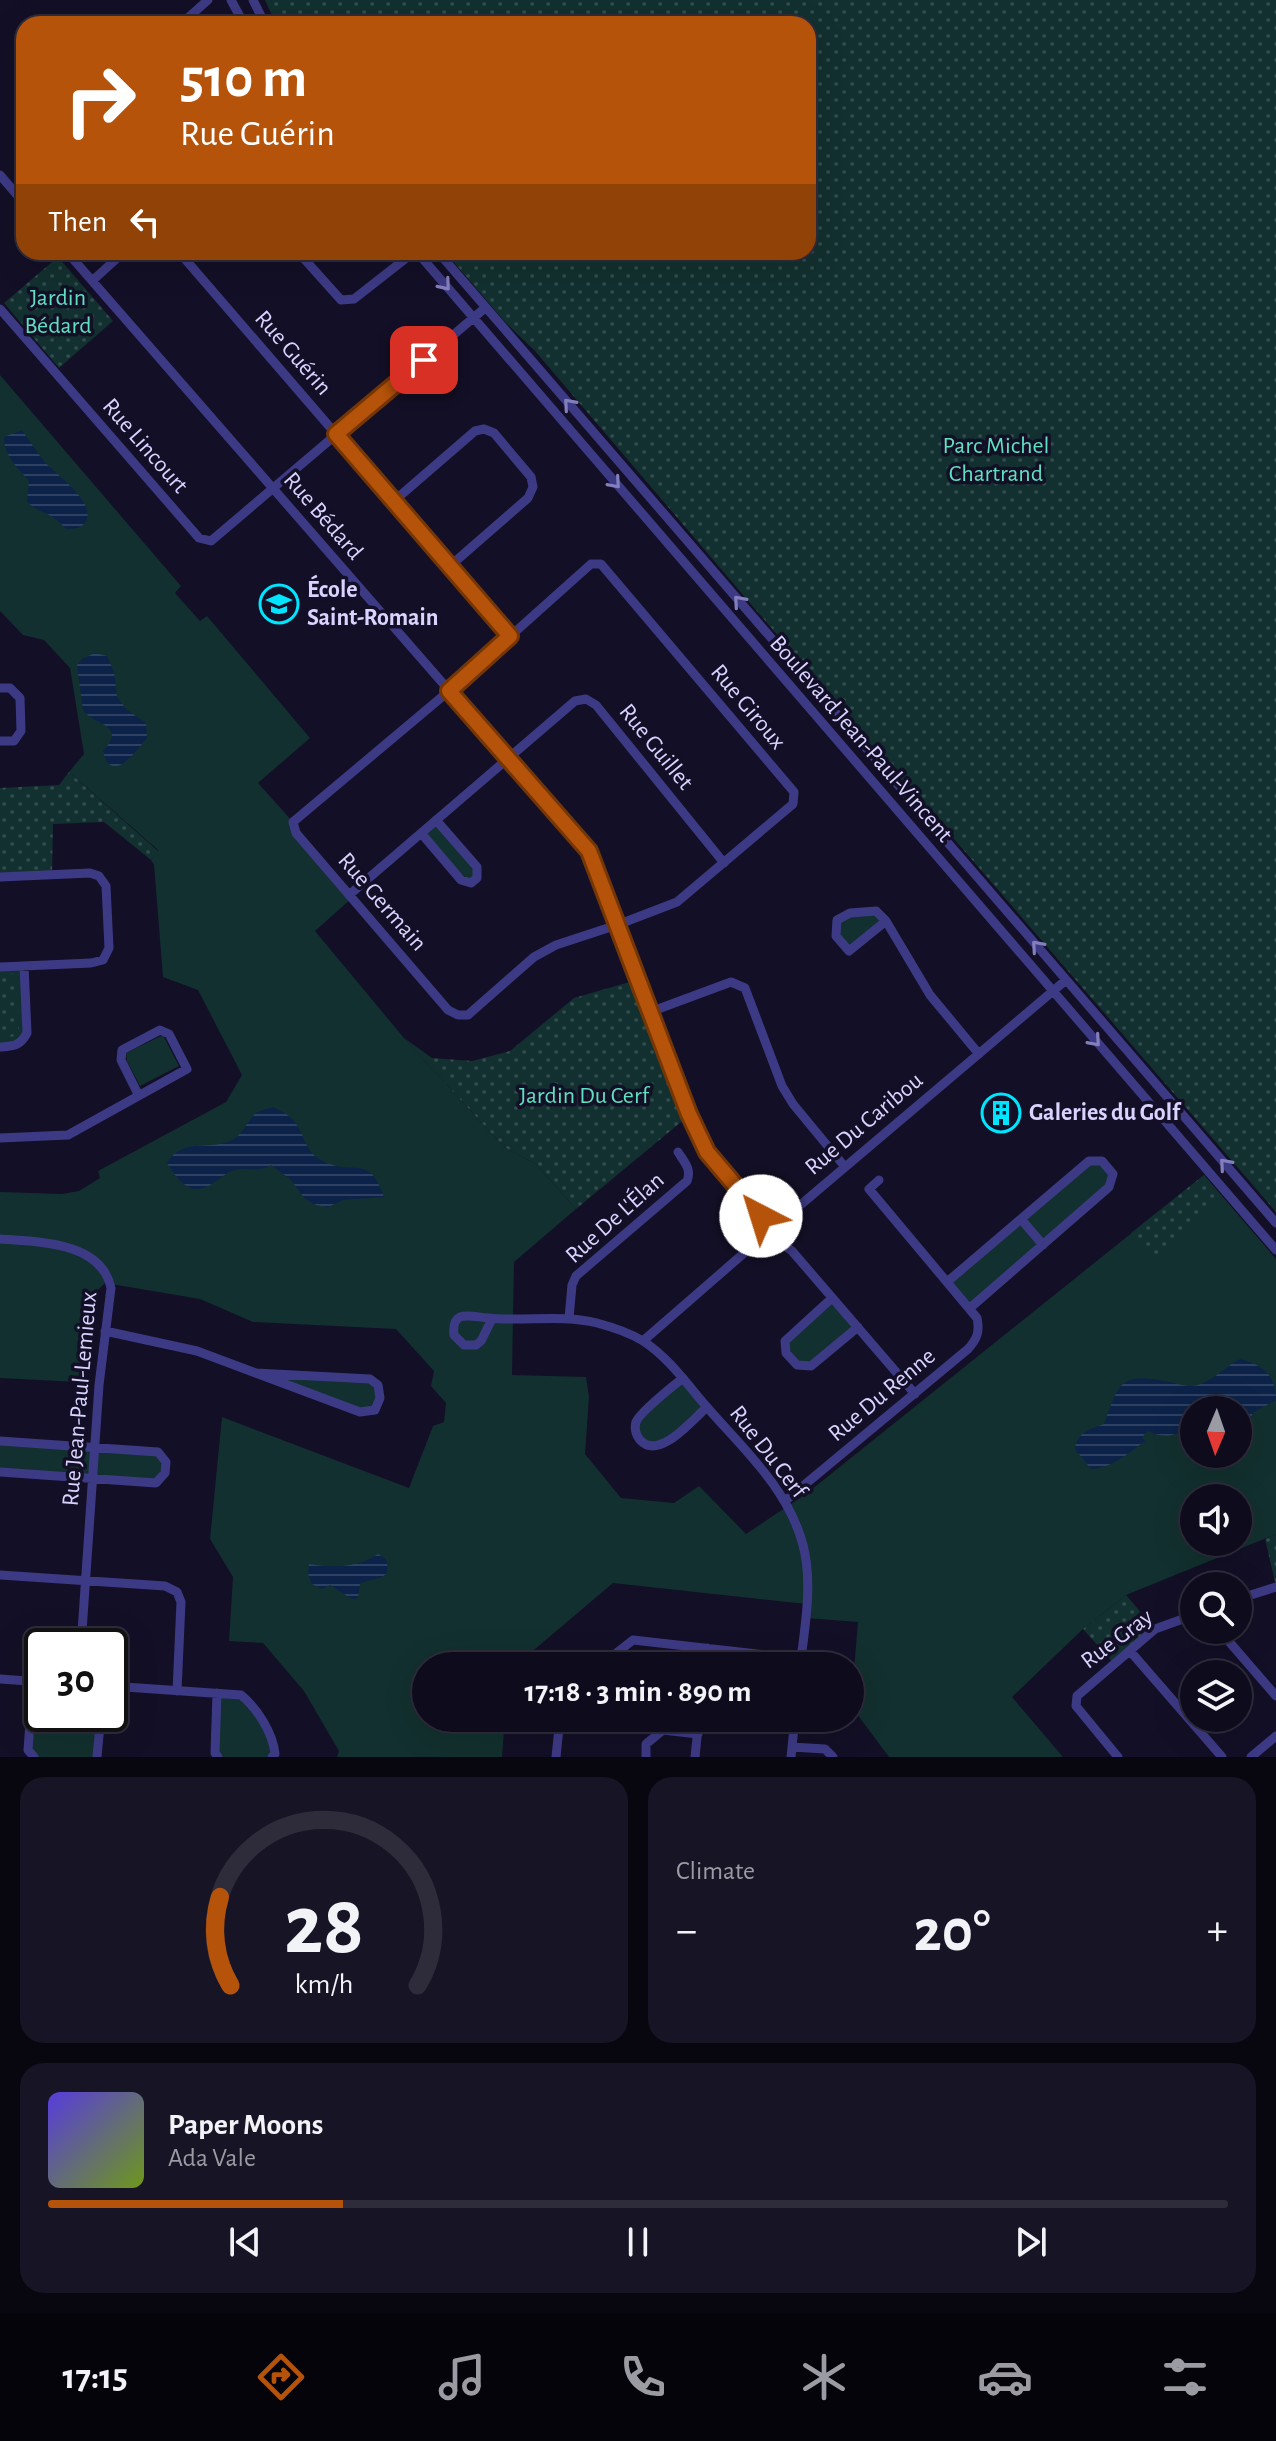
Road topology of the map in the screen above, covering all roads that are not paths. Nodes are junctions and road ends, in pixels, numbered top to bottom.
1 (208, 0) edge
2 (190, 16) edge
3 (0, 175) edge
4 (16, 194) edge
5 (74, 260) edge
6 (115, 260) edge
7 (186, 260) edge
8 (305, 260) edge
9 (405, 260) edge
10 (423, 260) edge
11 (445, 260) edge
12 (92, 281) junction
13 (485, 308) junction
14 (0, 309) edge
15 (473, 318) junction
16 (336, 434) junction
17 (273, 488) junction
18 (394, 501) junction
19 (450, 566) junction
20 (510, 636) junction
21 (0, 688) edge
22 (449, 691) junction
23 (0, 741) edge
24 (508, 758) junction
25 (436, 820) junction
26 (421, 833) junction
27 (724, 863) junction
28 (0, 877) edge
29 (349, 895) junction
30 (886, 921) junction
31 (617, 925) junction
32 (24, 966) junction
33 (0, 967) edge
34 (1066, 980) junction
35 (1052, 992) junction
36 (650, 1012) junction
37 (0, 1047) edge
38 (979, 1054) junction
39 (138, 1094) junction
40 (0, 1138) edge
41 (678, 1152) dead end
42 (845, 1167) junction
43 (879, 1180) dead end
44 (1021, 1219) junction
45 (773, 1220) joint
46 (1276, 1223) edge
47 (0, 1239) edge
48 (1043, 1245) junction
49 (1276, 1250) edge
50 (947, 1282) junction
51 (832, 1298) junction
52 (970, 1308) junction
53 (569, 1318) junction
54 (492, 1319) dead end
55 (858, 1327) junction
56 (105, 1331) junction
57 (643, 1341) junction
58 (256, 1373) junction
59 (683, 1378) junction
60 (915, 1394) junction
61 (707, 1407) junction
62 (0, 1441) edge
63 (95, 1447) junction
64 (0, 1472) edge
65 (93, 1478) junction
66 (785, 1501) junction
67 (0, 1575) edge
68 (86, 1581) junction
69 (1276, 1587) edge
70 (1252, 1595) edge
71 (1180, 1620) edge
72 (82, 1628) edge
73 (1231, 1644) edge
74 (707, 1648) junction
75 (1130, 1651) junction
76 (618, 1652) edge
77 (707, 1652) edge
78 (734, 1652) edge
79 (802, 1652) edge
80 (0, 1679) edge
81 (24, 1681) edge
82 (128, 1687) edge
83 (177, 1691) junction
84 (217, 1693) junction
85 (1276, 1696) edge
86 (31, 1732) edge
87 (99, 1732) edge
88 (559, 1732) edge
89 (793, 1732) edge
90 (698, 1734) joint
91 (1276, 1736) edge
92 (791, 1752) edge
93 (34, 1757) edge
94 (97, 1757) edge
95 (218, 1757) edge
96 (272, 1757) edge
97 (556, 1757) edge
98 (646, 1757) edge
99 (695, 1757) edge
100 (833, 1757) edge
101 (1118, 1757) edge
102 (1222, 1757) edge
103 (1251, 1757) edge

1 - 2 street
3 - 4 street
5 - 12 street, Rue Bédard
6 - 12 street
7 - 16 street, Rue Guérin
8 - 9 street
10 -> 15 street, Boulevard Jean-Paul-Vincent
11 - 13 street, Boulevard Jean-Paul-Vincent
12 - 17 street, Rue Bédard
13 - 15 street
34 -> 13 street, Boulevard Jean-Paul-Vincent
14 - 17 street, Rue Lincourt
15 - 16 street
15 -> 35 street, Boulevard Jean-Paul-Vincent
16 - 17 street
16 - 18 street, Rue Guérin
17 - 22 street, Rue Bédard
18 - 19 street, Rue Guérin
18 - 19 street
19 - 20 street, Rue Guérin
20 - 22 street
20 - 27 street, Rue Giroux
21 - 23 street
22 - 24 street, Rue Bédard
22 - 29 street, Rue Germain
24 - 25 street, Rue Guillet
24 - 27 street, Rue Guillet
24 - 31 street, Rue Bédard
25 - 26 street, Rue Guillet
25 - 26 street
26 - 29 street, Rue Guillet
27 - 31 street, Rue Giroux
28 - 32 street
29 - 31 street, Rue Germain
30 - 30 street
30 - 38 street
31 - 36 street, Rue Bédard
32 - 33 street
32 - 37 street
34 - 35 street, Rue Du Caribou
46 -> 34 street, Boulevard Jean-Paul-Vincent
35 - 38 street, Rue Du Caribou
35 -> 49 street, Boulevard Jean-Paul-Vincent
36 - 42 street
36 - 45 street, Rue Bédard
38 - 42 street, Rue Du Caribou
39 - 39 street
39 - 40 street
41 - 53 street, Rue De L'Élan
42 - 45 street, Rue Du Caribou
43 - 50 street
44 - 48 street
44 - 48 street
44 - 50 street
47 - 56 street, Rue Jean-Paul-Lemieux
48 - 52 street
50 - 52 street
51 - 55 street
51 - 55 street
51 - 57 street
52 - 60 street, Rue Du Renne
53 - 54 street, Rue Du Cerf
53 - 57 street, Rue Du Cerf
55 - 60 street
56 - 58 street
56 - 63 street, Rue Jean-Paul-Lemieux
57 - 59 street, Rue Du Cerf
58 - 58 street
59 - 61 street, Rue Du Cerf
59 - 61 street, Rue Du Cerf
60 - 66 street, Rue Du Renne
61 - 66 street, Rue Du Cerf
62 - 63 street
63 - 65 street, Rue Jean-Paul-Lemieux
63 - 65 street
64 - 65 street
65 - 68 street, Rue Jean-Paul-Lemieux
66 - 79 street, Rue Du Cerf
67 - 68 street
68 - 72 street, Rue Jean-Paul-Lemieux
68 - 83 street
69 - 70 street
71 - 75 street, Rue Gray
73 - 85 street
74 - 76 street
74 - 77 street
74 - 78 street
75 - 101 street, Rue Gray
75 - 102 street
80 - 81 street
82 - 83 street
83 - 84 street
84 - 95 street
84 - 96 street
86 - 93 street
87 - 94 street
88 - 97 street
89 - 92 street
90 - 98 street
90 - 99 street
91 - 103 street
92 - 100 street

